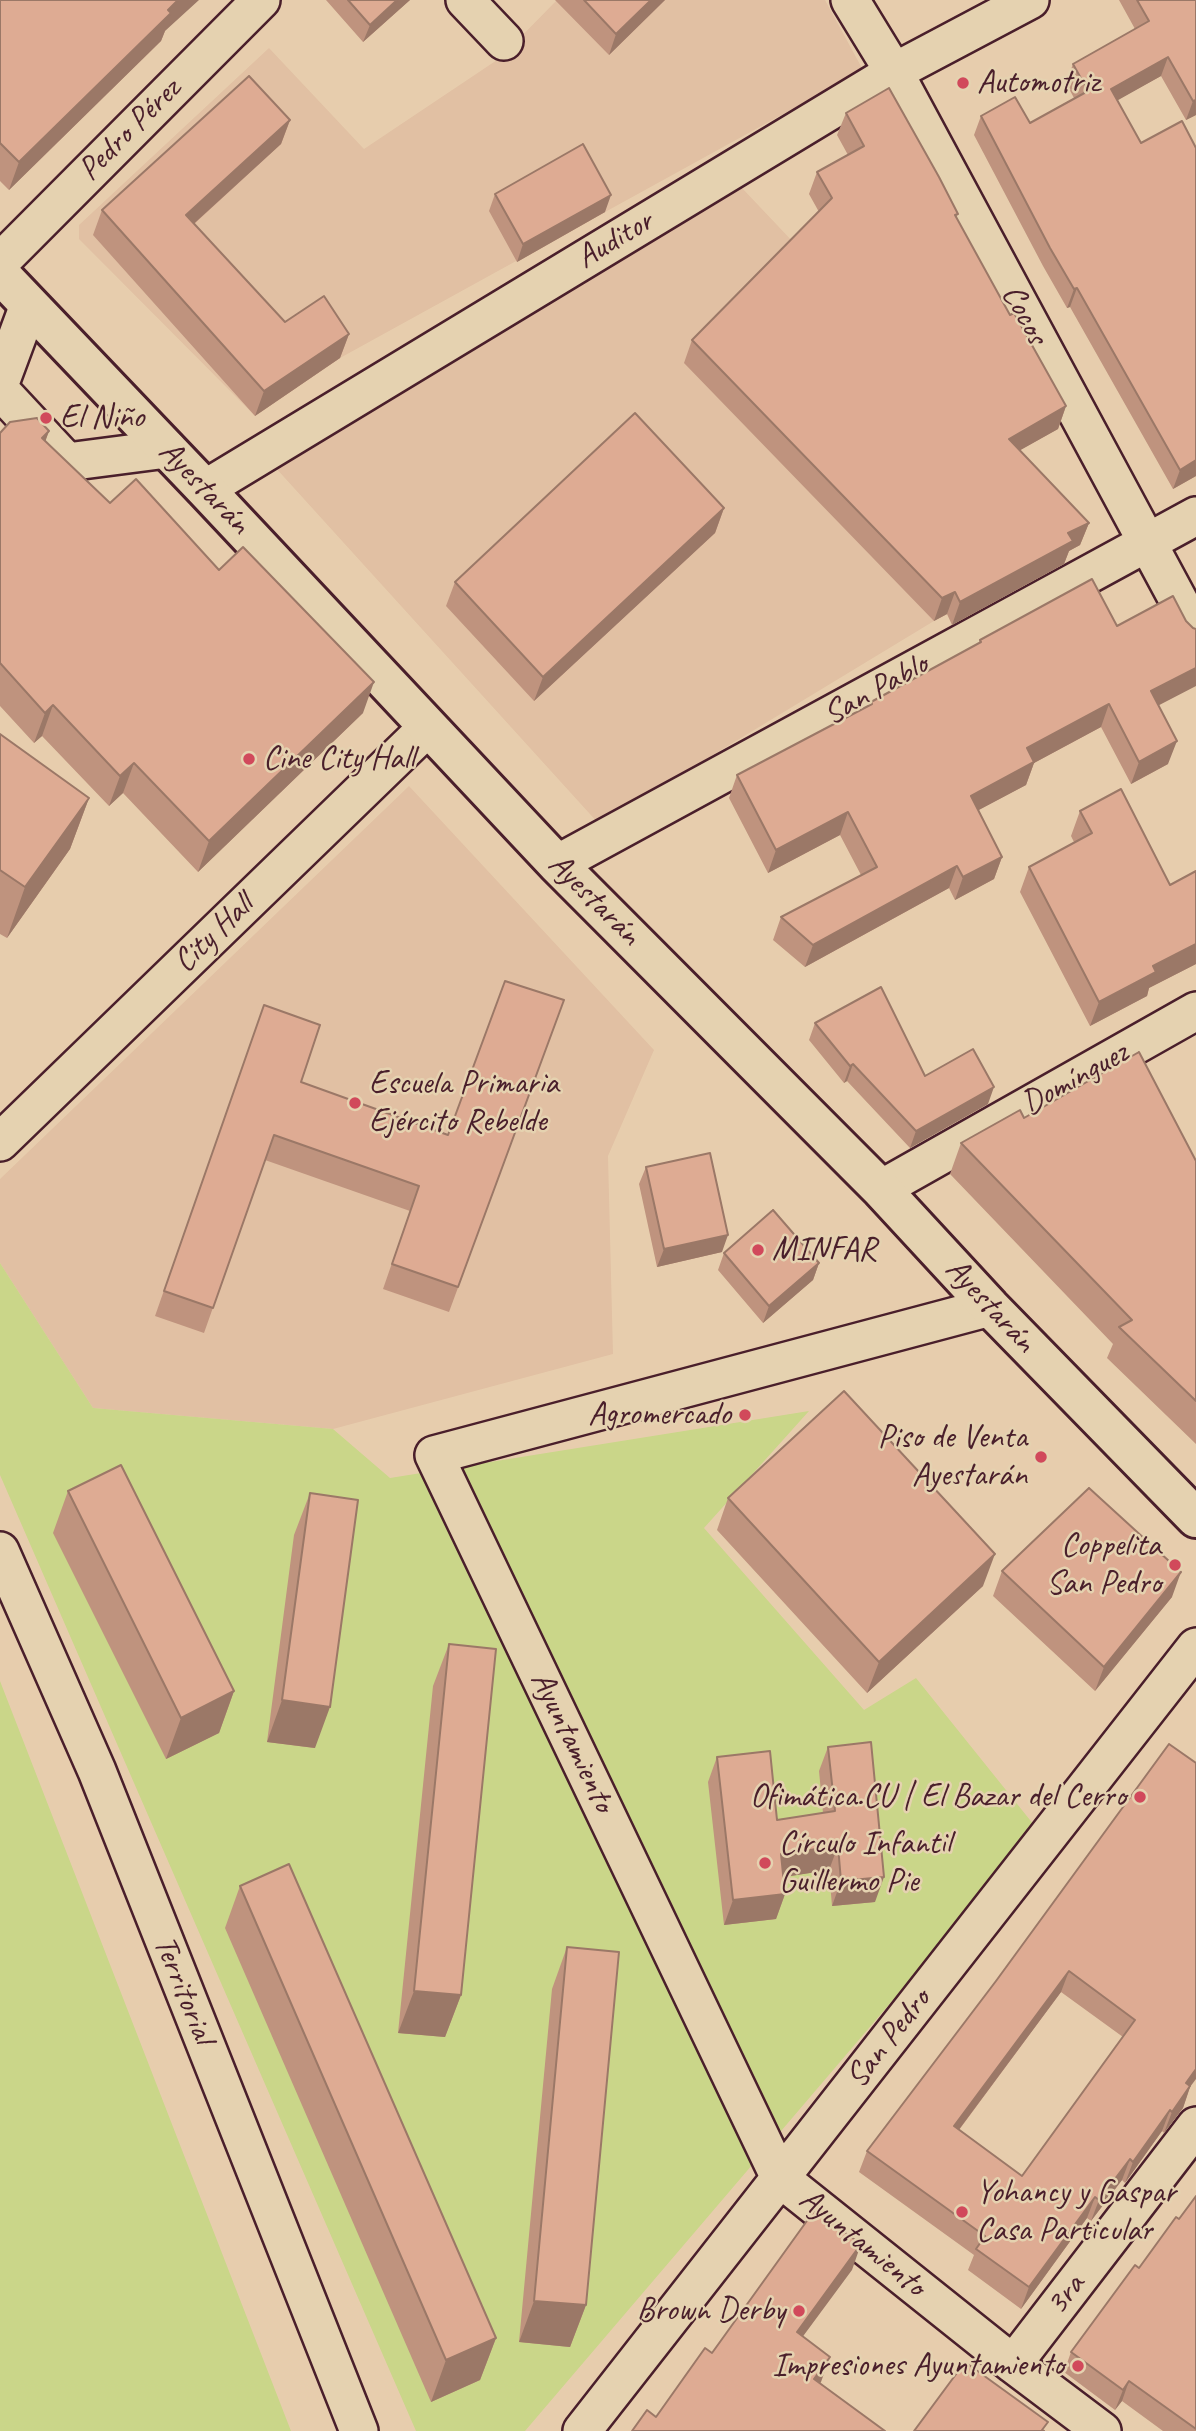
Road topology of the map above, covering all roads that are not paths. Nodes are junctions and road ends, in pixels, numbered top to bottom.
1 (261, 0) edge
2 (465, 0) edge
3 (850, 0) edge
4 (1030, 0) edge
5 (504, 41) dead end
6 (894, 72) junction
7 (0, 262) edge
8 (0, 274) edge
9 (29, 305) junction
10 (0, 383) edge
11 (0, 390) edge
12 (167, 449) junction
13 (205, 489) junction
14 (1196, 516) edge
15 (1146, 544) junction
16 (1196, 633) edge
17 (428, 727) junction
18 (557, 864) junction
19 (1196, 1012) edge
20 (0, 1142) edge
21 (881, 1189) junction
22 (990, 1307) junction
23 (1196, 1518) edge
24 (0, 1553) edge
25 (1196, 1647) edge
26 (1196, 2126) edge
27 (780, 2178) junction
28 (1013, 2364) junction
29 (359, 2431) edge
30 (582, 2431) edge
31 (1102, 2431) edge

1 - 7 street, Pedro Pérez
2 - 5 street
3 - 6 street, Cocos
4 - 6 street, Auditor
6 - 13 street, Auditor
6 - 15 street, Cocos
8 - 9 main road, Ayestarán
9 - 10 street
9 - 12 main road, Ayestarán
11 - 12 street
12 - 13 main road, Ayestarán
13 - 17 main road, Ayestarán
14 - 15 street, San Pablo
15 - 16 street, Cocos
15 - 18 street, San Pablo
17 - 18 main road, Ayestarán
17 - 20 street, City Hall
18 - 21 main road, Ayestarán
19 - 21 street, Domínguez
21 - 22 main road, Ayestarán
22 - 23 main road, Ayestarán
22 - 27 street, Ayuntamiento
24 - 29 street, Territorial
25 - 27 street, San Pedro
26 - 28 street, 3ra
27 - 28 street, Ayuntamiento
27 - 30 street, San Pedro
28 - 31 street, Ayuntamiento

